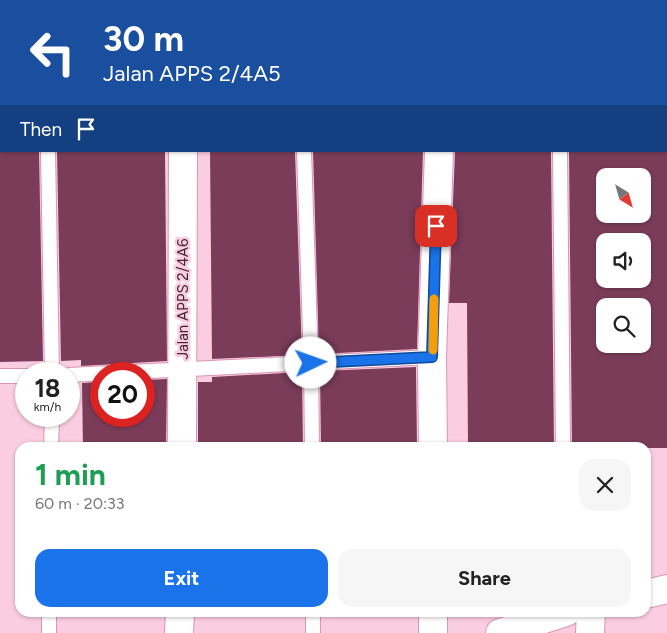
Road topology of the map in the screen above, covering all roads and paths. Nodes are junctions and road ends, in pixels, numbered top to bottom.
1 (48, 152) edge
2 (183, 152) edge
3 (304, 152) edge
4 (439, 152) edge
5 (560, 152) edge
6 (432, 357) junction
7 (52, 362) edge
8 (311, 363) junction
9 (184, 369) junction
10 (80, 374) edge
11 (0, 376) edge
12 (15, 376) edge
13 (52, 427) edge
14 (51, 442) edge
15 (182, 442) edge
16 (312, 442) edge
17 (433, 442) edge
18 (562, 442) edge
19 (667, 589) edge
20 (651, 593) edge
21 (49, 617) edge
22 (180, 617) edge
23 (313, 617) edge
24 (433, 617) edge
25 (552, 617) edge
26 (591, 617) edge
27 (49, 633) edge
28 (179, 633) edge
29 (313, 633) edge
30 (433, 633) edge
31 (500, 633) edge
32 (590, 633) edge

1 - 7 lane
2 - 9 street, Jalan APPS 2/4A6
3 - 8 lane
4 - 6 street
5 - 18 lane
6 - 8 lane
6 - 17 street
8 - 9 lane
8 - 16 lane
9 - 10 lane
9 - 15 street, Jalan APPS 2/4A6
11 - 12 lane
13 - 14 lane
19 - 20 street
21 - 27 lane
22 - 28 street
23 - 29 lane
24 - 30 street
25 - 31 street
26 - 32 street

